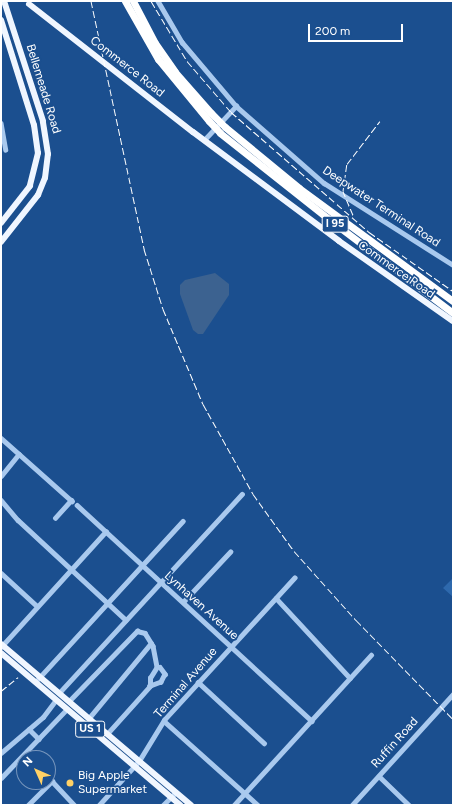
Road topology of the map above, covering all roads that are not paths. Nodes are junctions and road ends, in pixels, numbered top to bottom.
1 (4, 1) edge
2 (125, 1) edge
3 (133, 1) edge
4 (158, 1) edge
5 (29, 4) dead end
6 (1, 20) edge
7 (236, 106) junction
8 (1, 123) edge
9 (223, 130) junction
10 (204, 140) junction
11 (6, 150) dead end
12 (1, 223) edge
13 (1, 242) edge
14 (453, 265) edge
15 (453, 302) edge
16 (453, 312) edge
17 (453, 322) edge
18 (1, 438) edge
19 (19, 454) junction
20 (1, 476) edge
21 (242, 494) dead end
22 (1, 500) edge
23 (77, 505) dead end
24 (55, 518) dead end
25 (183, 522) dead end
26 (106, 531) junction
27 (230, 552) dead end
28 (143, 566) junction
29 (70, 570) junction
30 (3, 575) edge
31 (294, 578) dead end
32 (161, 582) junction
33 (276, 598) junction
34 (183, 602) junction
35 (107, 603) junction
36 (37, 606) junction
37 (126, 620) junction
38 (151, 643) junction
39 (2, 645) edge
40 (231, 646) junction
41 (1, 653) edge
42 (371, 655) dead end
43 (157, 667) junction
44 (40, 677) junction
45 (350, 678) junction
46 (35, 682) junction
47 (198, 682) junction
48 (150, 686) junction
49 (59, 693) junction
50 (453, 694) edge
51 (56, 700) junction
52 (69, 701) junction
53 (67, 709) junction
54 (89, 718) junction
55 (164, 721) junction
56 (312, 721) junction
57 (29, 729) junction
58 (107, 734) junction
59 (39, 739) junction
60 (264, 743) dead end
61 (1, 753) edge
62 (139, 761) junction
63 (135, 767) junction
64 (379, 776) junction
65 (1, 778) edge
66 (175, 792) junction
67 (244, 793) junction
68 (170, 797) junction
69 (28, 805) edge
70 (74, 805) edge
71 (99, 805) edge
72 (163, 805) edge
73 (180, 805) edge
74 (191, 805) edge
75 (234, 805) edge
76 (258, 805) edge
77 (352, 805) edge
78 (409, 805) edge

1 - 13 main road, Bellemeade Road
2 - 9 highway, I 95, bridge
3 - 9 highway, I 95, bridge
4 - 7 street, Deepwater Terminal Road
5 - 10 main road, Commerce Road
6 - 12 main road, Bellemeade Road
7 - 10 street
7 - 14 street, Deepwater Terminal Road
8 - 11 street
9 - 15 highway, I 95
9 - 16 highway, I 95
10 - 17 main road, Commerce Road
18 - 19 street
19 - 20 street
19 - 24 street
21 - 32 street
22 - 29 street
23 - 26 street, Lynhaven Avenue
25 - 28 street
26 - 28 street, Lynhaven Avenue
26 - 29 street
27 - 34 street
28 - 32 street, Lynhaven Avenue
28 - 35 street
29 - 35 street
29 - 36 street
30 - 36 street
31 - 33 street, Terminal Avenue
32 - 34 street, Lynhaven Avenue
32 - 37 street
33 - 40 street, Terminal Avenue
33 - 45 street
34 - 40 street, Lynhaven Avenue
35 - 37 street
35 - 44 street
36 - 39 street
37 - 49 street
38 - 43 street
38 - 52 street
38 - 54 street
39 - 44 main road, US 1
40 - 47 street, Terminal Avenue
40 - 56 street, Lynhaven Avenue
41 - 46 main road, US 1
42 - 45 street
43 - 48 street
43 - 48 street
44 - 46 street
44 - 49 main road, US 1
45 - 56 street
46 - 51 main road, US 1
47 - 55 street, Terminal Avenue
47 - 60 street
48 - 58 street
49 - 52 main road, US 1
50 - 64 street, Ruffin Road
51 - 53 main road, US 1
51 - 57 street
52 - 54 main road, US 1
53 - 59 street
53 - 63 main road, US 1
54 - 58 main road, US 1
55 - 62 street, Terminal Avenue
55 - 67 street
56 - 67 street
57 - 59 street
57 - 61 street
58 - 62 main road, US 1
59 - 65 street
62 - 63 street, Terminal Avenue
62 - 66 main road, US 1
63 - 68 main road, US 1
63 - 71 street, Terminal Avenue
64 - 77 street, Ruffin Road
64 - 78 street
66 - 68 street
66 - 74 main road, US 1
67 - 75 street
67 - 76 street
68 - 72 street
68 - 73 main road, US 1
69 - 70 street

